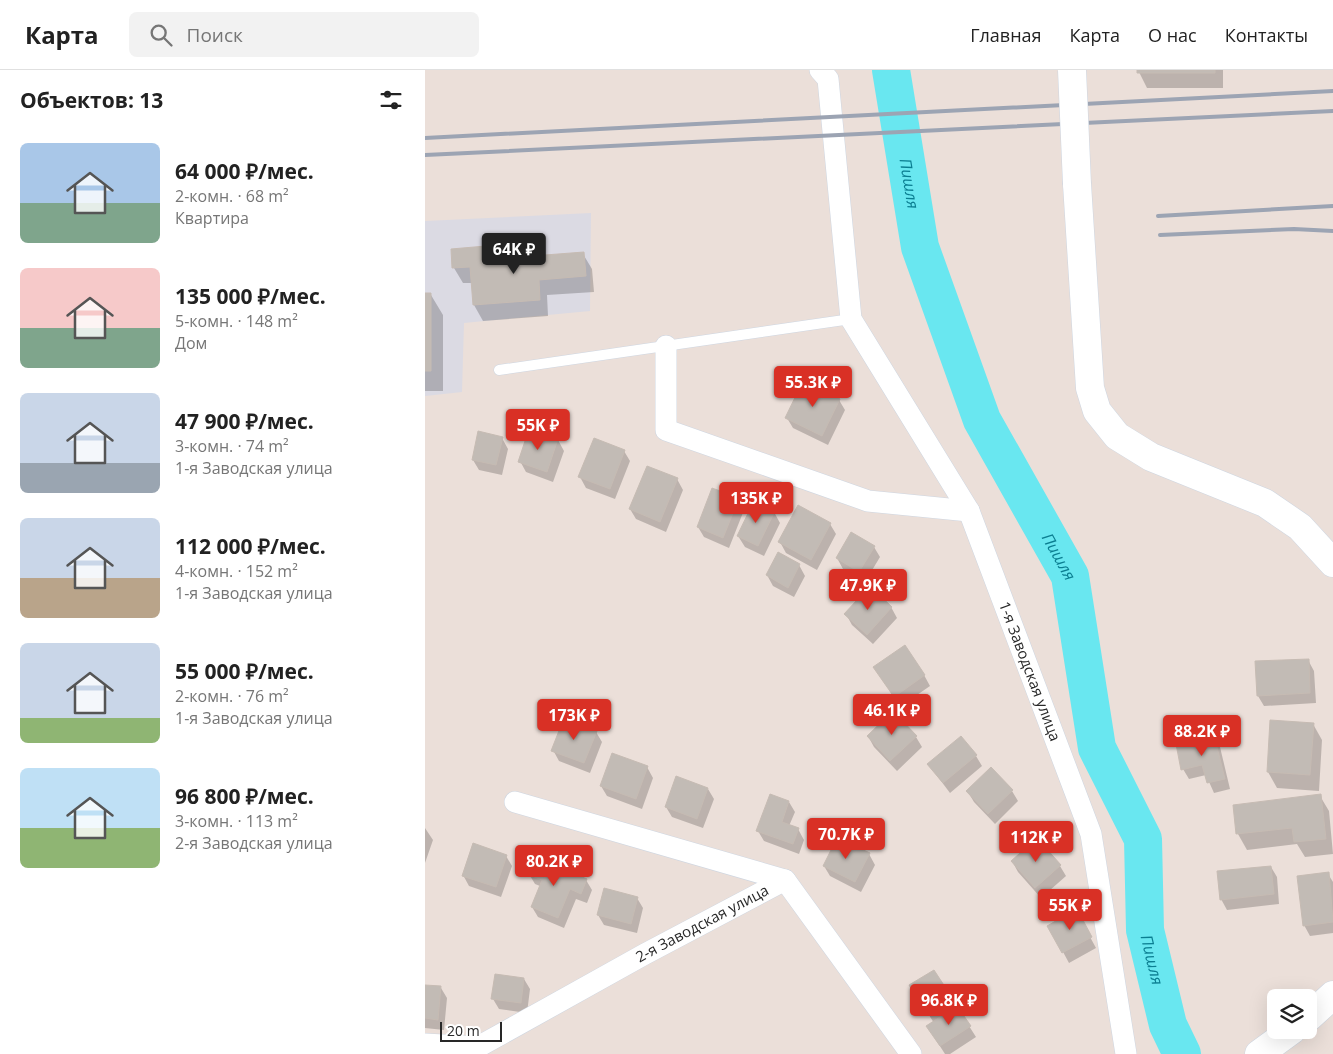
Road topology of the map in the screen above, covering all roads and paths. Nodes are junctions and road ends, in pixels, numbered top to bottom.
1 (820, 70) edge
2 (1072, 70) edge
3 (851, 319) junction
4 (666, 346) junction
5 (499, 370) dead end
6 (969, 511) junction
7 (1333, 563) edge
8 (515, 802) dead end
9 (785, 880) junction
10 (1333, 995) edge
11 (1317, 1010) edge
12 (1280, 1039) edge
13 (425, 1044) edge
14 (911, 1054) edge
15 (1127, 1054) edge
16 (1259, 1054) edge

1 - 3 street
2 - 7 main road, bridge
3 - 4 lane
3 - 6 street, 1-я Заводская улица
4 - 5 lane
4 - 6 street
6 - 15 street, 1-я Заводская улица
8 - 9 street
9 - 13 street, 2-я Заводская улица
9 - 14 street, 2-я Заводская улица
10 - 11 main road
12 - 16 main road

